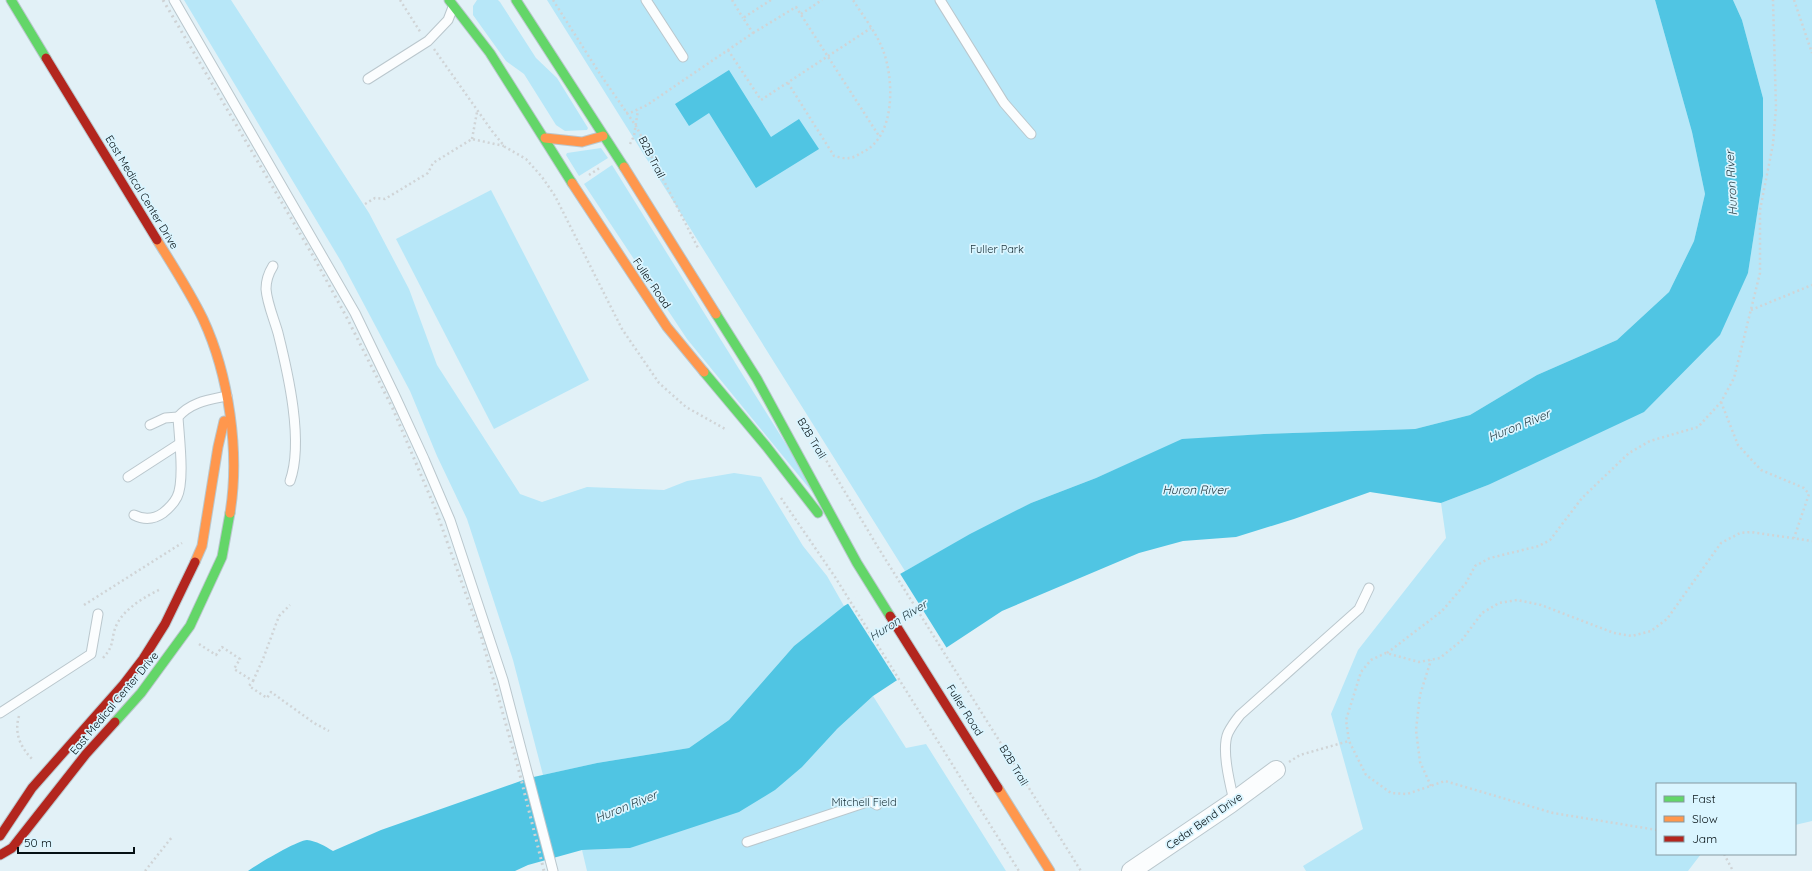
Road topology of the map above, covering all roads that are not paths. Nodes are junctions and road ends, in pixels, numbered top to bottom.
1 (11, 0) edge
2 (174, 0) edge
3 (516, 0) edge
4 (646, 0) edge
5 (940, 0) edge
6 (453, 2) edge
7 (683, 58) dead end
8 (368, 79) dead end
9 (1031, 134) dead end
10 (604, 136) junction
11 (545, 138) junction
12 (273, 266) dead end
13 (227, 396) junction
14 (228, 408) junction
15 (178, 417) junction
16 (150, 425) dead end
17 (179, 444) junction
18 (128, 476) dead end
19 (290, 481) dead end
20 (134, 515) dead end
21 (857, 563) junction
22 (1369, 588) dead end
23 (98, 614) dead end
24 (0, 713) edge
25 (1276, 770) road end
26 (1234, 801) junction
27 (878, 805) dead end
28 (0, 836) edge
29 (747, 842) dead end
30 (0, 855) edge
31 (553, 871) edge
32 (1050, 871) edge
33 (1131, 871) edge

1 - 13 main road, East Medical Center Drive
2 - 31 lane
3 - 10 main road, Fuller Road
4 - 7 lane
5 - 9 lane
6 - 8 lane
6 - 11 main road, Fuller Road
10 - 11 main road
10 - 21 main road, Fuller Road
11 - 21 main road, Fuller Road
12 - 19 lane
13 - 14 main road, East Medical Center Drive
13 - 15 lane
14 - 28 main road, East Medical Center Drive
14 - 30 main road, East Medical Center Drive
15 - 16 lane
15 - 17 lane
17 - 18 lane
17 - 20 lane
21 - 32 main road, Fuller Road
22 - 26 lane
23 - 24 lane
25 - 26 street, Cedar Bend Drive
26 - 33 street, Cedar Bend Drive
27 - 29 lane

